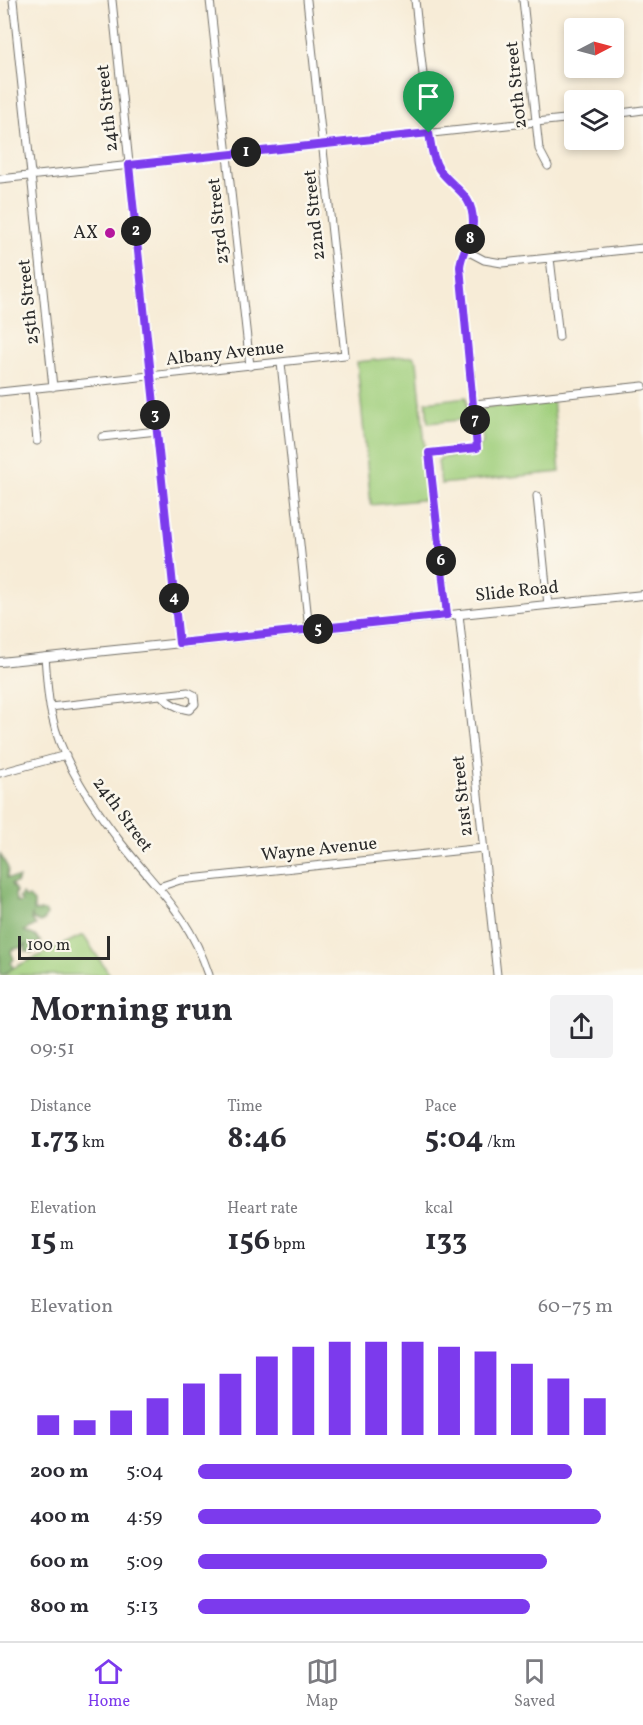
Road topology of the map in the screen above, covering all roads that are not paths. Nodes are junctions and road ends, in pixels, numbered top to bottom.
1 (13, 0) edge
2 (112, 0) edge
3 (210, 0) edge
4 (307, 0) edge
5 (415, 0) edge
6 (523, 0) edge
7 (643, 110) edge
8 (624, 113) edge
9 (564, 119) edge
10 (536, 122) junction
11 (429, 133) junction
12 (322, 144) junction
13 (226, 154) junction
14 (129, 165) junction
15 (548, 166) dead end
16 (31, 175) junction
17 (0, 179) edge
18 (643, 248) edge
19 (465, 250) junction
20 (550, 258) junction
21 (559, 337) dead end
22 (345, 355) joint
23 (281, 363) junction
24 (250, 366) junction
25 (151, 377) junction
26 (643, 386) edge
27 (53, 387) junction
28 (32, 389) junction
29 (0, 392) edge
30 (474, 404) junction
31 (157, 431) junction
32 (102, 436) dead end
33 (37, 441) dead end
34 (537, 496) dead end
35 (643, 595) edge
36 (548, 605) junction
37 (459, 614) junction
38 (447, 615) junction
39 (309, 630) junction
40 (179, 643) junction
41 (45, 657) junction
42 (0, 662) edge
43 (162, 696) dead end
44 (50, 707) junction
45 (66, 755) junction
46 (0, 773) edge
47 (483, 848) junction
48 (159, 887) junction
49 (209, 975) edge
50 (497, 975) edge

1 - 16 street, 25th Street
2 - 14 street, 24th Street
3 - 13 street, 23rd Street
4 - 12 street, 22nd Street
5 - 11 street
6 - 10 street, 20th Street
7 - 8 street
9 - 10 street
10 - 11 street
10 - 15 street, 20th Street
11 - 12 street
11 - 19 street
12 - 13 street
12 - 22 street, 22nd Street
13 - 14 street
13 - 24 street, 23rd Street
14 - 16 street
14 - 25 street, 24th Street
16 - 17 street
16 - 27 street, 25th Street
18 - 20 street
19 - 20 street
19 - 30 street
20 - 21 street
22 - 23 street, Albany Avenue
23 - 24 street, Albany Avenue
23 - 39 street
24 - 25 street, Albany Avenue
25 - 27 street, Albany Avenue
25 - 31 street, 24th Street
26 - 30 street
27 - 28 street, Albany Avenue
28 - 29 street, Albany Avenue
28 - 33 street
30 - 38 street
31 - 32 street
31 - 40 street, 24th Street
34 - 36 street
35 - 36 main road, Slide Road
36 - 37 main road, Slide Road
37 - 38 main road, Slide Road
37 - 47 street, 21st Street
38 - 39 main road, Slide Road
39 - 40 main road, Slide Road
40 - 41 main road, Slide Road
41 - 42 main road, Slide Road
41 - 44 street, 24th Street
43 - 44 street
44 - 45 street, 24th Street
45 - 46 street
45 - 48 street, 24th Street
47 - 48 street, Wayne Avenue
47 - 50 street, 21st Street
48 - 49 street, 24th Street

